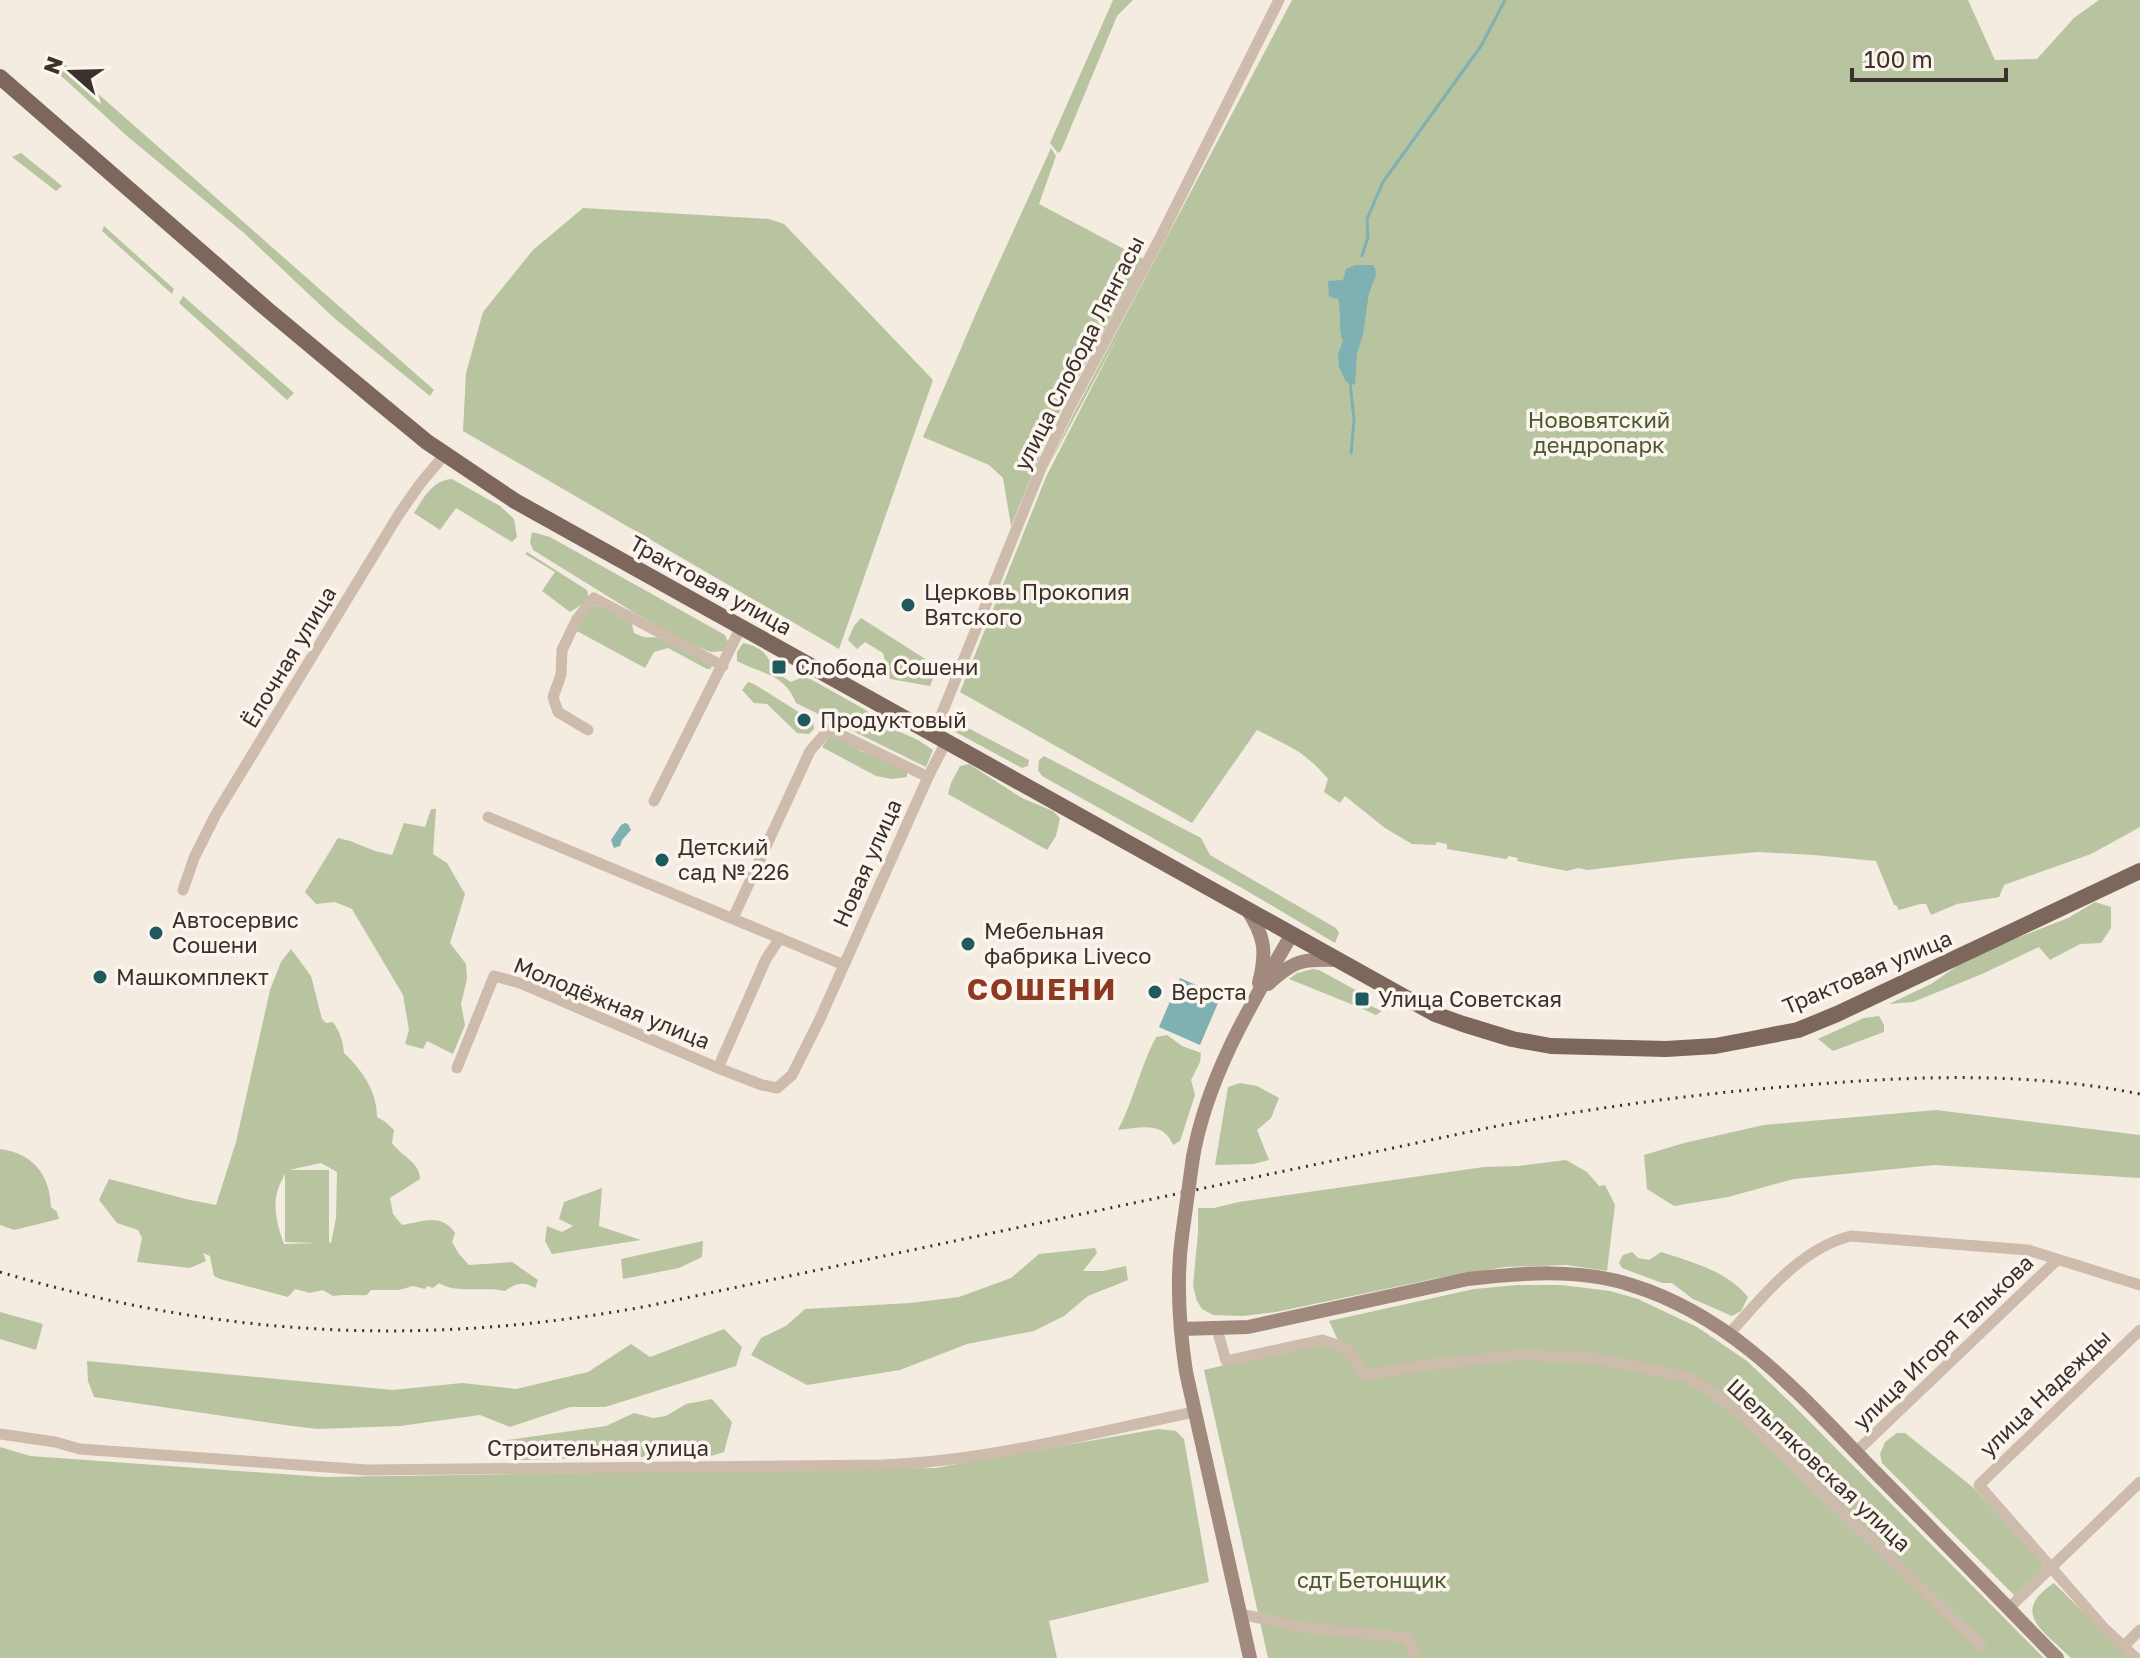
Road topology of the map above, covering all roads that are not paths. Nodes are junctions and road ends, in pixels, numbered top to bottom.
1 (1279, 0) edge
2 (0, 77) edge
3 (445, 454) junction
4 (741, 627) junction
5 (723, 666) junction
6 (588, 730) dead end
7 (941, 737) junction
8 (928, 777) junction
9 (654, 801) dead end
10 (488, 817) dead end
11 (2140, 871) edge
12 (183, 890) dead end
13 (1245, 907) junction
14 (733, 918) junction
15 (1292, 934) junction
16 (780, 938) junction
17 (1337, 960) junction
18 (844, 965) junction
19 (1255, 999) junction
20 (457, 1068) dead end
21 (718, 1068) junction
22 (2057, 1260) junction
23 (2140, 1285) edge
24 (1181, 1329) junction
25 (1217, 1329) junction
26 (2140, 1330) edge
27 (1730, 1333) junction
28 (1194, 1412) junction
29 (0, 1434) edge
30 (1856, 1452) junction
31 (2140, 1482) edge
32 (2052, 1568) junction
33 (2009, 1608) junction
34 (1240, 1614) junction
35 (2140, 1630) edge
36 (1981, 1646) dead end
37 (2124, 1646) junction
38 (1250, 1658) edge
39 (1414, 1658) edge
40 (2057, 1658) edge
41 (2136, 1658) edge

1 - 7 street, улица Слобода Лянгасы
2 - 3 main road, Трактовая улица
3 - 4 main road, Трактовая улица
3 - 12 street, Ёлочная улица
4 - 5 street
4 - 7 main road, Трактовая улица
5 - 6 street
5 - 9 street
7 - 8 street, улица Слобода Лянгасы
7 - 13 main road, Трактовая улица
8 - 14 street
8 - 18 street, Новая улица
10 - 14 street
11 - 17 main road, Трактовая улица
13 - 15 main road, Трактовая улица
13 - 19 street
14 - 16 street
15 - 17 main road, Трактовая улица
15 - 19 street
16 - 18 street
16 - 21 street, Молодёжная улица
17 - 19 street
18 - 21 street, Молодёжная улица
19 - 24 street, bridge
20 - 21 street, Молодёжная улица
22 - 23 street
22 - 27 street
22 - 30 street, улица Игоря Талькова
24 - 25 street
24 - 28 street
25 - 27 street
25 - 36 street, Шельпяковская улица
26 - 32 street, улица Надежды
27 - 30 street
28 - 29 street, Строительная улица
28 - 34 street
30 - 33 street
31 - 32 street
32 - 33 street
32 - 37 street
33 - 40 street
34 - 38 street
34 - 39 street
35 - 37 street
37 - 41 street

